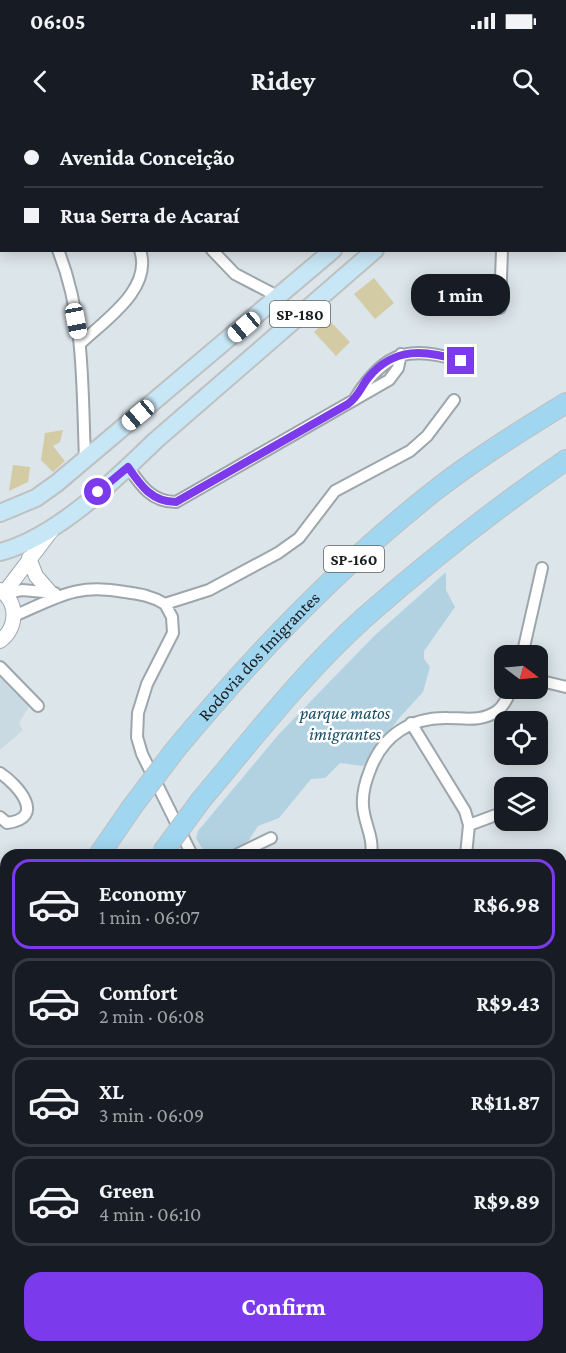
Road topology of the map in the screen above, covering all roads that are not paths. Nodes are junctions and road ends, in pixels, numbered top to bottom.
1 (59, 252) edge
2 (140, 252) edge
3 (214, 252) edge
4 (373, 252) edge
5 (502, 252) edge
6 (317, 256) edge
7 (279, 297) junction
8 (500, 308) dead end
9 (81, 343) junction
10 (401, 354) junction
11 (209, 356) junction
12 (461, 361) dead end
13 (226, 378) junction
14 (355, 399) junction
15 (454, 400) dead end
16 (566, 403) edge
17 (85, 459) junction
18 (566, 460) edge
19 (128, 467) junction
20 (2, 511) edge
21 (53, 528) junction
22 (0, 552) edge
23 (29, 558) junction
24 (542, 568) dead end
25 (3, 592) edge
26 (57, 594) junction
27 (165, 604) junction
28 (14, 616) junction
29 (0, 641) edge
30 (524, 645) edge
31 (0, 666) edge
32 (548, 683) edge
33 (566, 687) edge
34 (506, 699) edge
35 (38, 706) dead end
36 (411, 723) junction
37 (0, 773) edge
38 (494, 816) edge
39 (0, 817) edge
40 (469, 825) junction
41 (271, 838) dead end
42 (103, 849) edge
43 (166, 849) edge
44 (189, 849) edge
45 (248, 849) edge
46 (371, 849) edge
47 (467, 849) edge

1 - 9 street
2 - 9 street
3 - 7 street
4 - 13 main road, SP-180
5 - 8 street
6 - 7 main road, SP-180
7 - 11 main road, SP-180
9 - 17 street
10 - 12 street
10 - 14 street
10 - 14 street
11 - 13 main road
11 - 17 main road, SP-180
13 - 19 main road, SP-180
14 - 19 street
15 - 27 street
16 - 42 highway, Rodovia dos Imigrantes / SP-160, bridge
17 - 20 main road, SP-180
18 - 43 highway, SP-160, bridge
19 - 21 main road, SP-180
21 - 22 main road, SP-180
21 - 23 street
23 - 25 street
23 - 26 street
24 - 30 street
25 - 26 street
25 - 28 street
26 - 27 street
26 - 28 street
27 - 44 street
28 - 29 street
31 - 35 street
32 - 33 street
34 - 36 street
36 - 40 street
36 - 46 street
37 - 39 street
38 - 40 street
40 - 47 street
41 - 45 street

